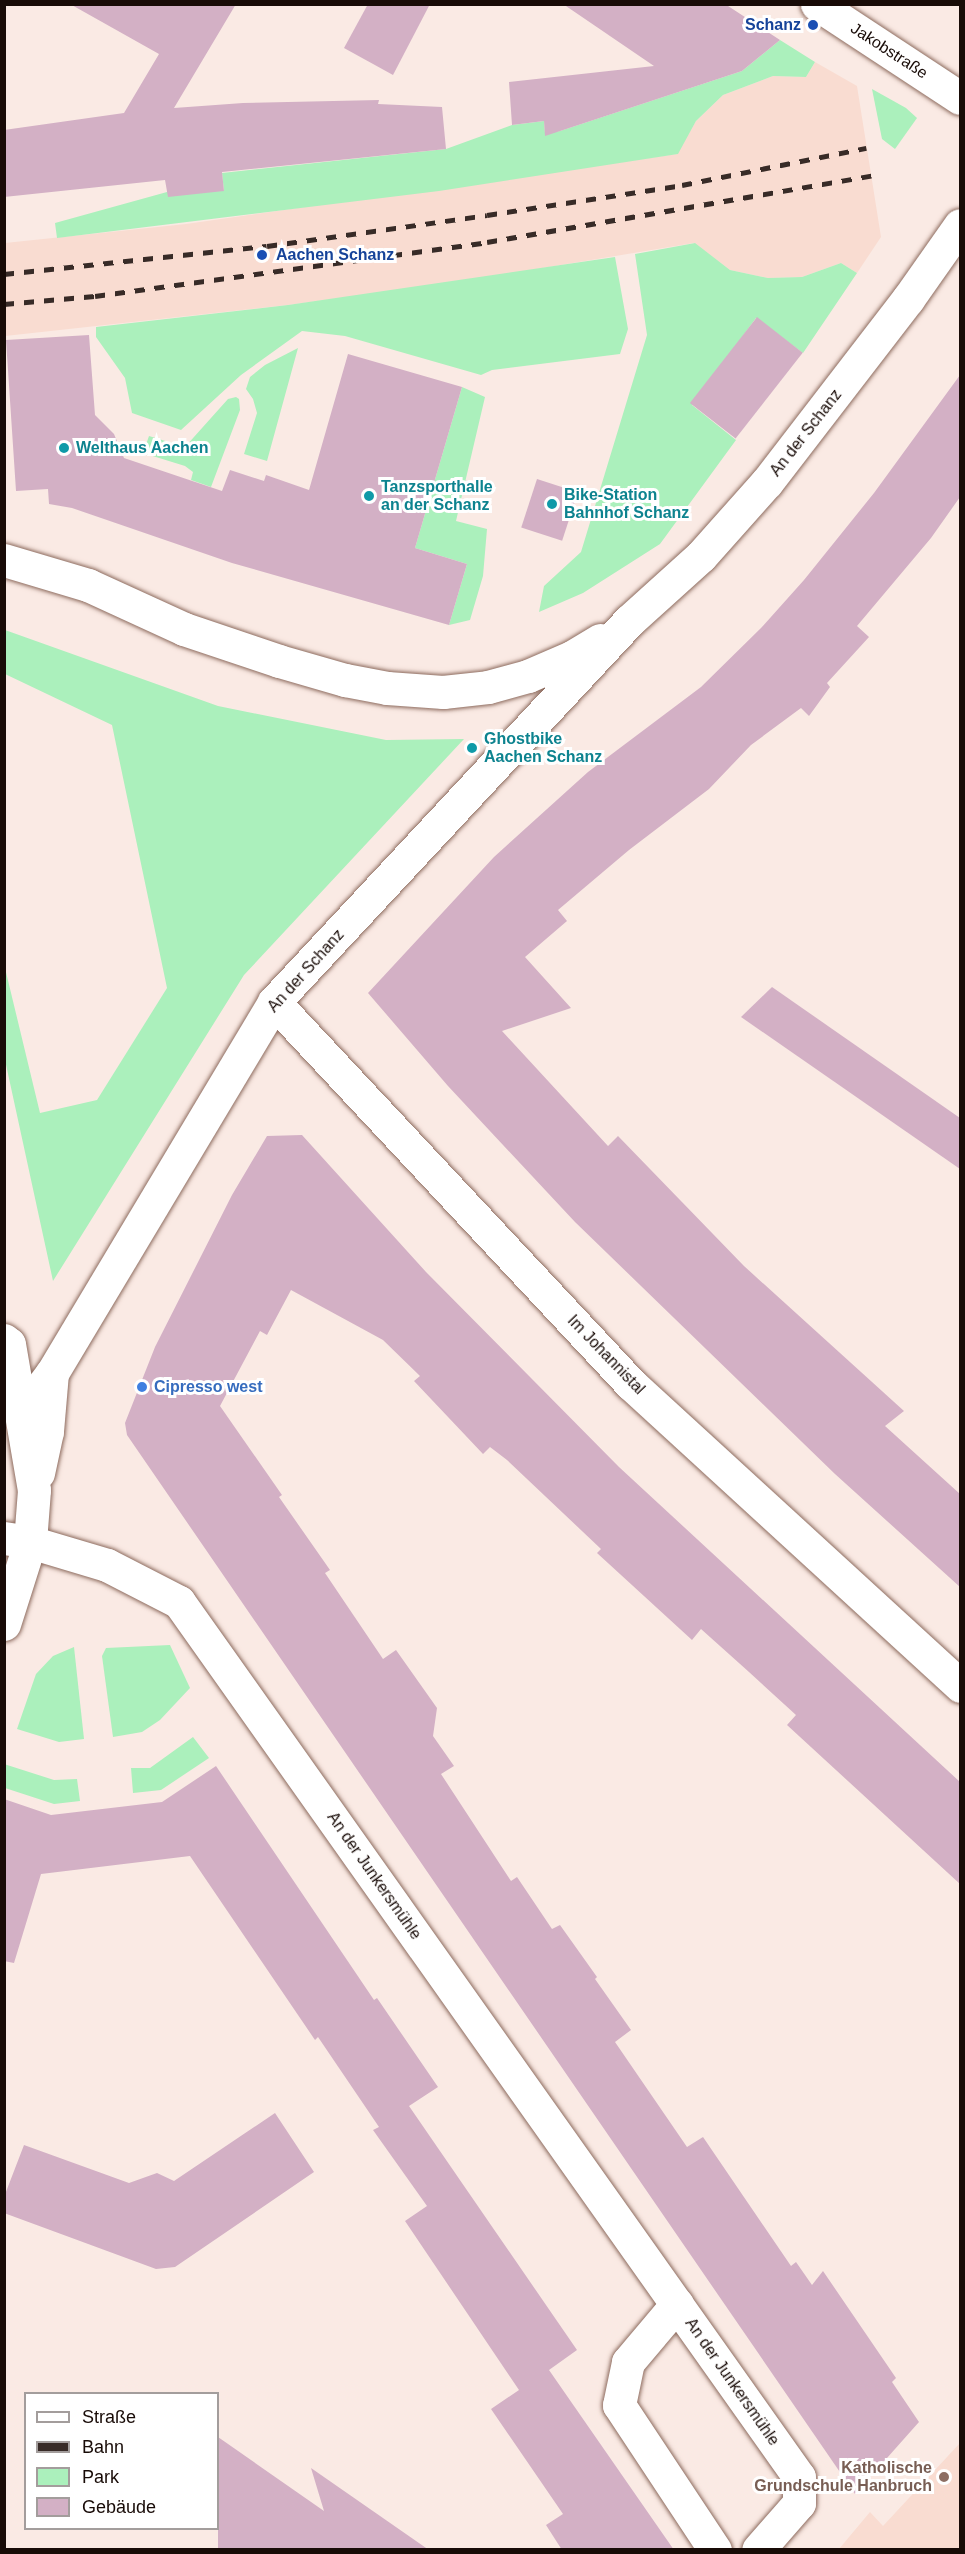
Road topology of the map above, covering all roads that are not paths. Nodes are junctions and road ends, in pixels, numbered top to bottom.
1 (817, 4) edge
2 (960, 98) edge
3 (960, 225) edge
4 (4, 560) edge
5 (630, 621) junction
6 (274, 1002) junction
7 (4, 1340) edge
8 (52, 1373) junction
9 (13, 1416) edge
10 (34, 1490) junction
11 (17, 1540) edge
12 (4, 1624) edge
13 (960, 1686) edge
14 (677, 2304) junction
15 (715, 2550) edge
16 (758, 2550) edge

1 - 2 street, Jakobstraße
3 - 5 street, An der Schanz
4 - 5 street, An der Schanz
5 - 6 street, An der Schanz
6 - 8 street, An der Schanz
6 - 13 street, Im Johannistal
7 - 9 street
8 - 9 street, An der Schanz
8 - 10 street, An der Schanz
9 - 10 street
10 - 11 street
11 - 12 street
11 - 14 street, An der Junkersmühle
14 - 15 street, An der Junkersmühle
14 - 16 street, An der Junkersmühle

